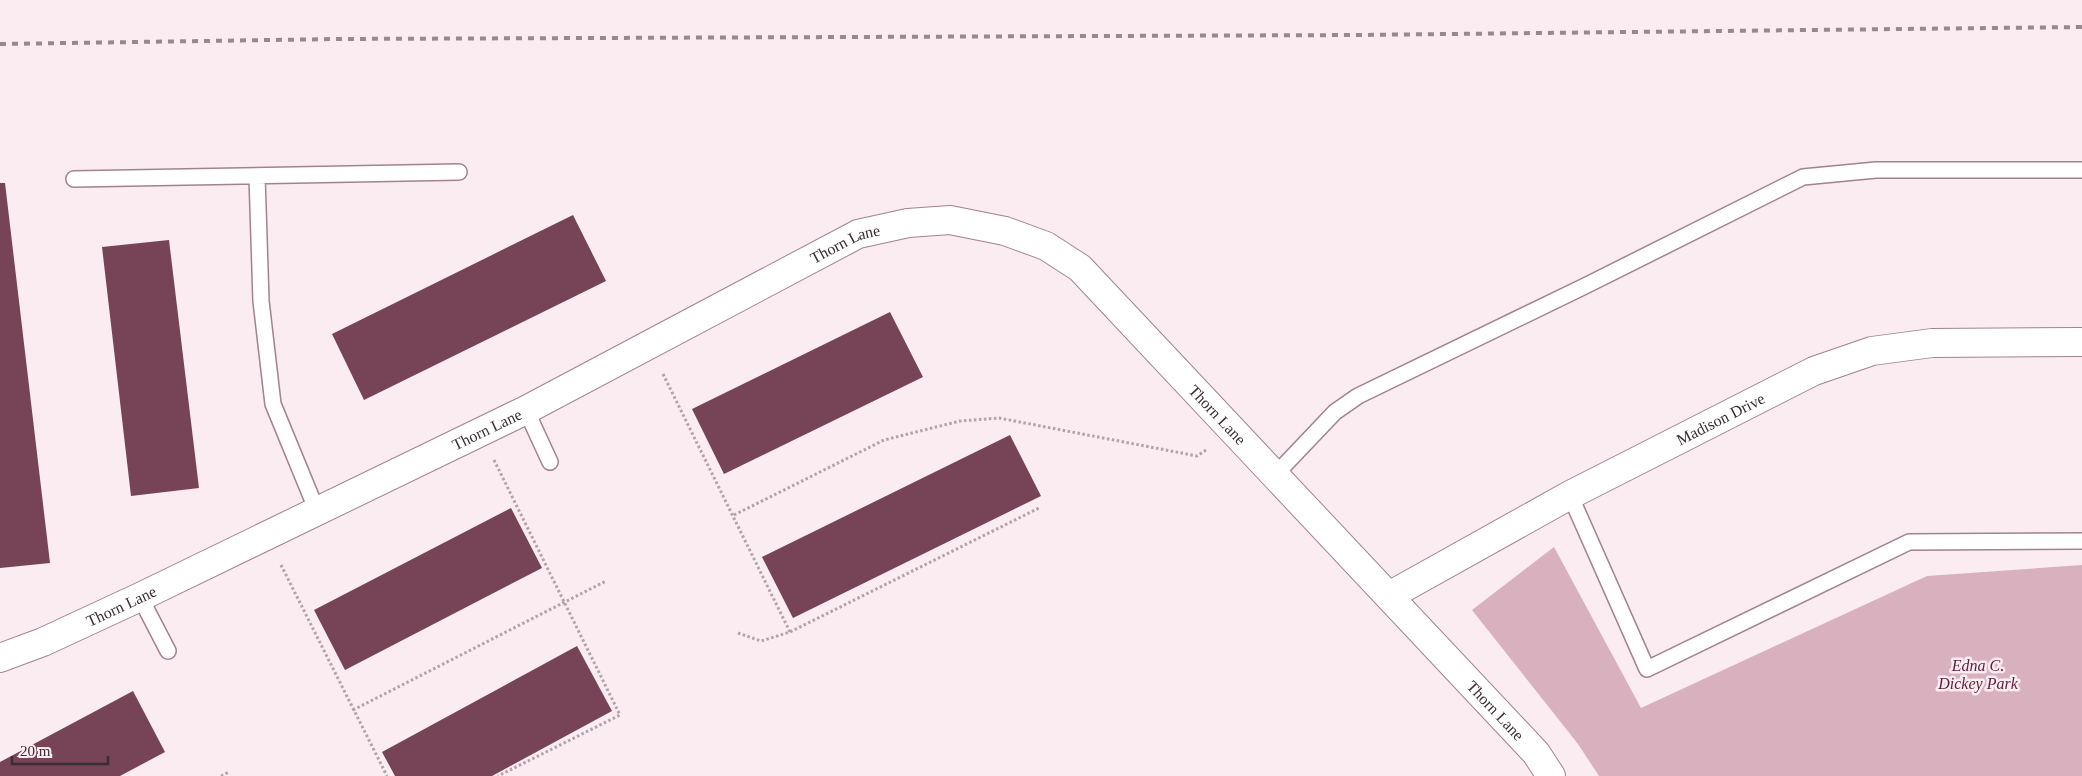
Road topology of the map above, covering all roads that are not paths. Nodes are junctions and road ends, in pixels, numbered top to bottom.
1 (2082, 170) edge
2 (459, 172) dead end
3 (256, 176) junction
4 (74, 179) dead end
5 (2082, 342) edge
6 (526, 410) junction
7 (550, 462) dead end
8 (1275, 475) junction
9 (1570, 495) junction
10 (317, 511) junction
11 (2082, 541) edge
12 (1389, 596) junction
13 (140, 597) junction
14 (168, 651) dead end
15 (0, 658) edge
16 (1551, 776) edge

1 - 8 lane
2 - 3 lane
3 - 4 lane
3 - 10 lane
5 - 9 street, Madison Drive
6 - 7 lane
6 - 8 street, Thorn Lane
6 - 10 street, Thorn Lane
8 - 12 street, Thorn Lane
9 - 11 lane
9 - 12 street, Madison Drive
10 - 13 street, Thorn Lane
12 - 16 street, Thorn Lane
13 - 14 lane
13 - 15 street, Thorn Lane

